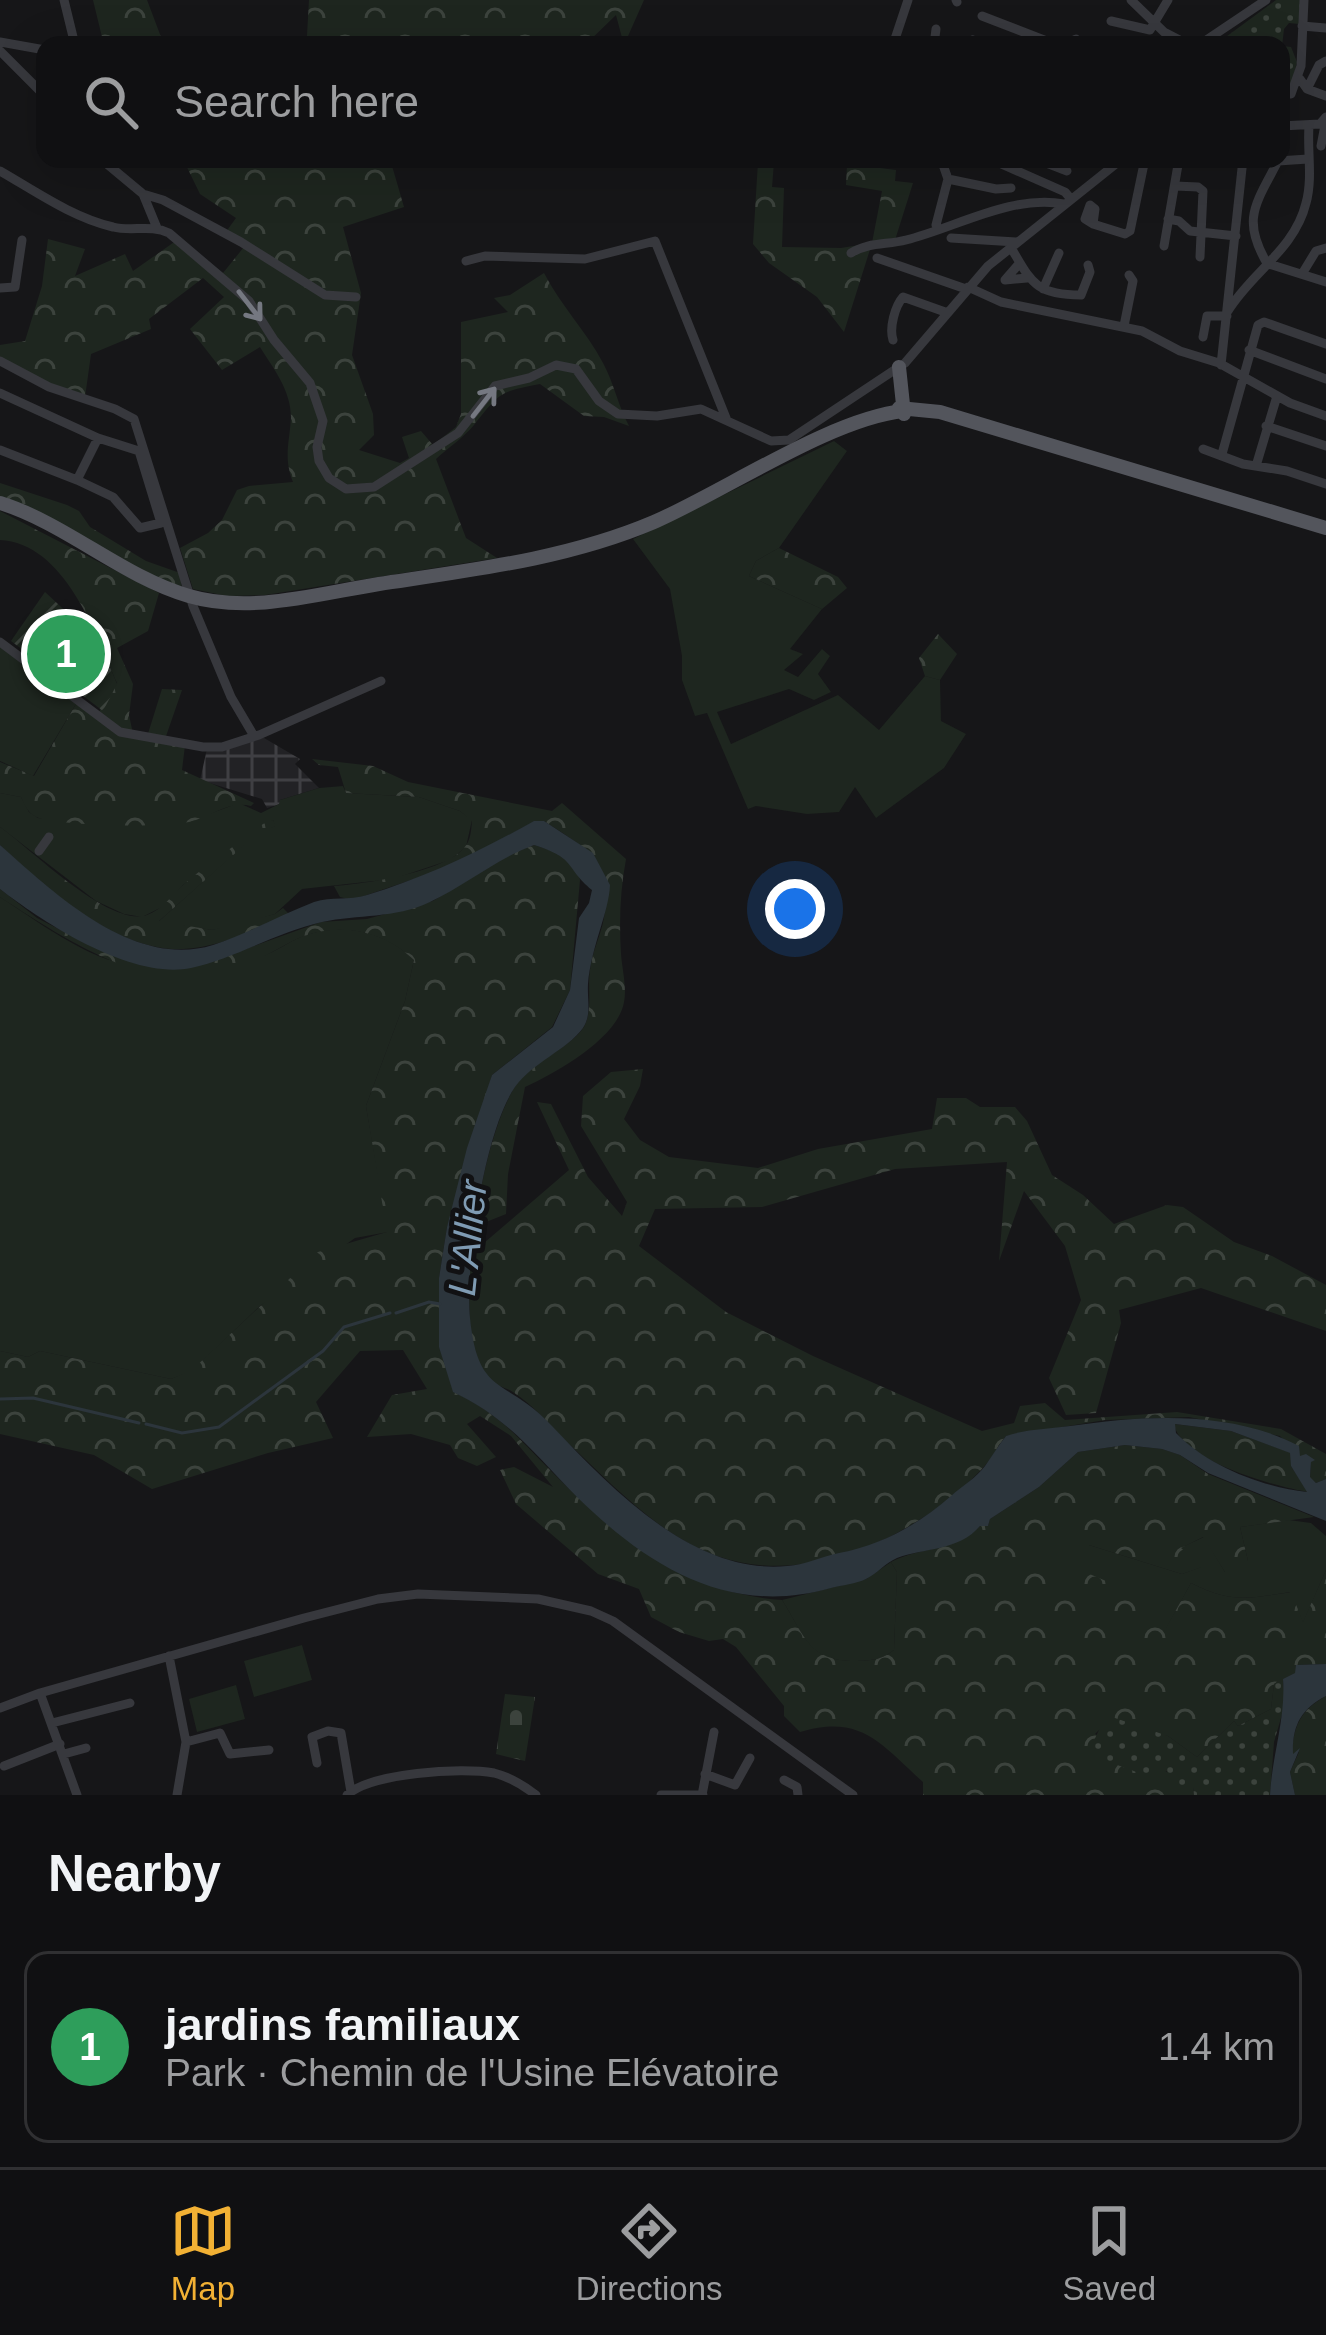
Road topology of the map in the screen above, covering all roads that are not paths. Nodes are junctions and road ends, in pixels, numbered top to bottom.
1 (64, 0) edge
2 (908, 0) edge
3 (1131, 0) edge
4 (1168, 0) edge
5 (1242, 0) edge
6 (1305, 2) edge
7 (1261, 3) edge
8 (982, 16) dead end
9 (1111, 21) dead end
10 (1302, 26) junction
11 (1152, 27) junction
12 (1326, 28) edge
13 (936, 29) dead end
14 (73, 36) edge
15 (895, 36) edge
16 (935, 36) edge
17 (1036, 36) edge
18 (1172, 36) edge
19 (1212, 36) edge
20 (0, 46) edge
21 (36, 49) edge
22 (1326, 61) edge
23 (1299, 74) junction
24 (36, 86) edge
25 (1290, 89) edge
26 (1315, 89) edge
27 (1325, 123) edge
28 (1290, 126) edge
29 (1310, 126) junction
30 (1321, 146) dead end
31 (1308, 159) junction
32 (1290, 160) edge
33 (112, 168) edge
34 (944, 168) edge
35 (1004, 168) edge
36 (1035, 168) edge
37 (1059, 168) edge
38 (1110, 168) edge
39 (1143, 168) edge
40 (1177, 168) edge
41 (1242, 168) edge
42 (1275, 168) edge
43 (0, 171) edge
44 (1067, 171) dead end
45 (948, 179) junction
46 (1024, 181) junction
47 (1174, 186) junction
48 (143, 194) junction
49 (1067, 202) junction
50 (1168, 219) junction
51 (1093, 224) dead end
52 (936, 225) dead end
53 (157, 228) junction
54 (1202, 232) junction
55 (1236, 236) junction
56 (951, 238) dead end
57 (22, 240) dead end
58 (1013, 244) junction
59 (1165, 245) dead end
60 (1326, 248) edge
61 (851, 253) dead end
62 (1059, 253) dead end
63 (1200, 257) dead end
64 (878, 258) dead end
65 (466, 261) dead end
66 (1269, 264) junction
67 (1088, 265) dead end
68 (1018, 266) junction
69 (1129, 274) dead end
70 (1301, 274) junction
71 (1027, 278) junction
72 (1324, 282) edge
73 (0, 288) edge
74 (967, 288) junction
75 (1043, 289) junction
76 (1232, 292) junction
77 (1317, 294) dead end
78 (1081, 295) junction
79 (356, 297) dead end
80 (1086, 308) dead end
81 (948, 314) junction
82 (1227, 314) junction
83 (1124, 326) junction
84 (1203, 337) dead end
85 (893, 340) dead end
86 (1326, 344) edge
87 (1250, 350) junction
88 (0, 361) edge
89 (1221, 365) junction
90 (1242, 377) junction
91 (1326, 380) edge
92 (902, 388) junction
93 (4, 395) edge
94 (1277, 396) junction
95 (1326, 416) edge
96 (726, 418) junction
97 (1266, 426) junction
98 (830, 435) junction
99 (98, 438) junction
100 (1326, 446) edge
101 (1203, 449) dead end
102 (0, 450) edge
103 (1222, 454) junction
104 (1256, 466) junction
105 (77, 480) junction
106 (1326, 484) edge
107 (0, 503) edge
108 (1326, 528) edge
109 (190, 596) junction
110 (0, 643) edge
111 (382, 681) dead end
112 (254, 736) junction
113 (49, 838) dead end
114 (39, 851) dead end
115 (169, 1656) junction
116 (40, 1693) junction
117 (130, 1703) dead end
118 (0, 1708) edge
119 (52, 1723) junction
120 (714, 1732) dead end
121 (186, 1742) junction
122 (86, 1748) dead end
123 (63, 1749) junction
124 (269, 1750) dead end
125 (750, 1758) dead end
126 (317, 1763) dead end
127 (4, 1766) dead end
128 (705, 1774) junction
129 (784, 1780) dead end
130 (178, 1789) edge
131 (349, 1793) edge
132 (680, 1793) edge
133 (77, 1795) edge
134 (190, 1795) edge
135 (536, 1795) edge
136 (661, 1795) edge
137 (702, 1795) edge
138 (798, 1795) edge
139 (853, 1795) edge

1 - 14 street
2 - 15 street
3 - 11 street
4 - 11 street
5 - 7 street
6 - 10 street
7 - 19 street
8 - 17 street
9 - 11 street
10 - 12 street
10 - 23 street
11 - 18 street
13 - 16 street
20 - 21 street
20 - 24 street
22 - 26 street
23 - 25 street
23 - 26 street
27 - 29 street
27 - 30 street
28 - 29 street
29 - 31 street
31 - 32 street
31 - 66 street
33 - 48 street
34 - 45 street
35 - 46 street
36 - 46 street
37 - 44 street
38 - 49 street
39 - 51 street
40 - 47 street
41 - 55 street
42 - 66 street
43 - 53 street
45 - 46 street
45 - 52 street
46 - 49 street
47 - 50 street
47 - 54 street
48 - 53 street
48 - 79 street
49 - 58 street
49 - 61 street
50 - 54 street
50 - 59 street
53 -> 96 street
54 - 55 street
54 - 63 street
55 - 76 street
56 - 58 street
57 - 73 street
58 - 68 street
58 - 74 street
60 - 70 street
62 - 75 street
64 - 74 street
65 - 96 street
66 - 70 street
66 - 76 street
67 - 78 street
68 - 71 street
68 - 71 street
69 - 83 street
70 - 72 street
71 - 75 street
72 - 77 street
74 - 81 street
74 - 83 street
75 - 78 street
76 - 82 street
78 - 80 street
81 - 85 street
81 - 92 street
82 - 84 street
82 - 89 street
83 - 89 street
86 - 87 street
87 - 90 street
87 - 91 street
88 - 109 street
89 - 90 street
90 - 94 street
90 - 103 street
92 - 96 street
92 - 98 main road
92 - 98 main road
92 - 108 main road
93 - 99 street
94 - 95 street
94 - 97 street
97 - 100 street
97 - 104 street
98 - 109 main road
99 - 105 street
99 - 105 street
101 - 103 street
102 - 105 street
103 - 104 street
104 - 106 street
107 - 109 main road
109 - 112 street
110 - 112 street
111 - 112 street
113 - 114 street
115 - 116 street
115 - 121 street
115 - 139 street
116 - 118 street
116 - 119 street
117 - 119 street
119 - 123 street
120 - 128 street
121 - 124 street
121 - 130 street
122 - 123 street
123 - 127 street
123 - 133 street
125 - 128 street
126 - 131 street
128 - 137 street
129 - 138 street
130 - 134 street
131 - 135 street
132 - 136 street
132 - 137 street

